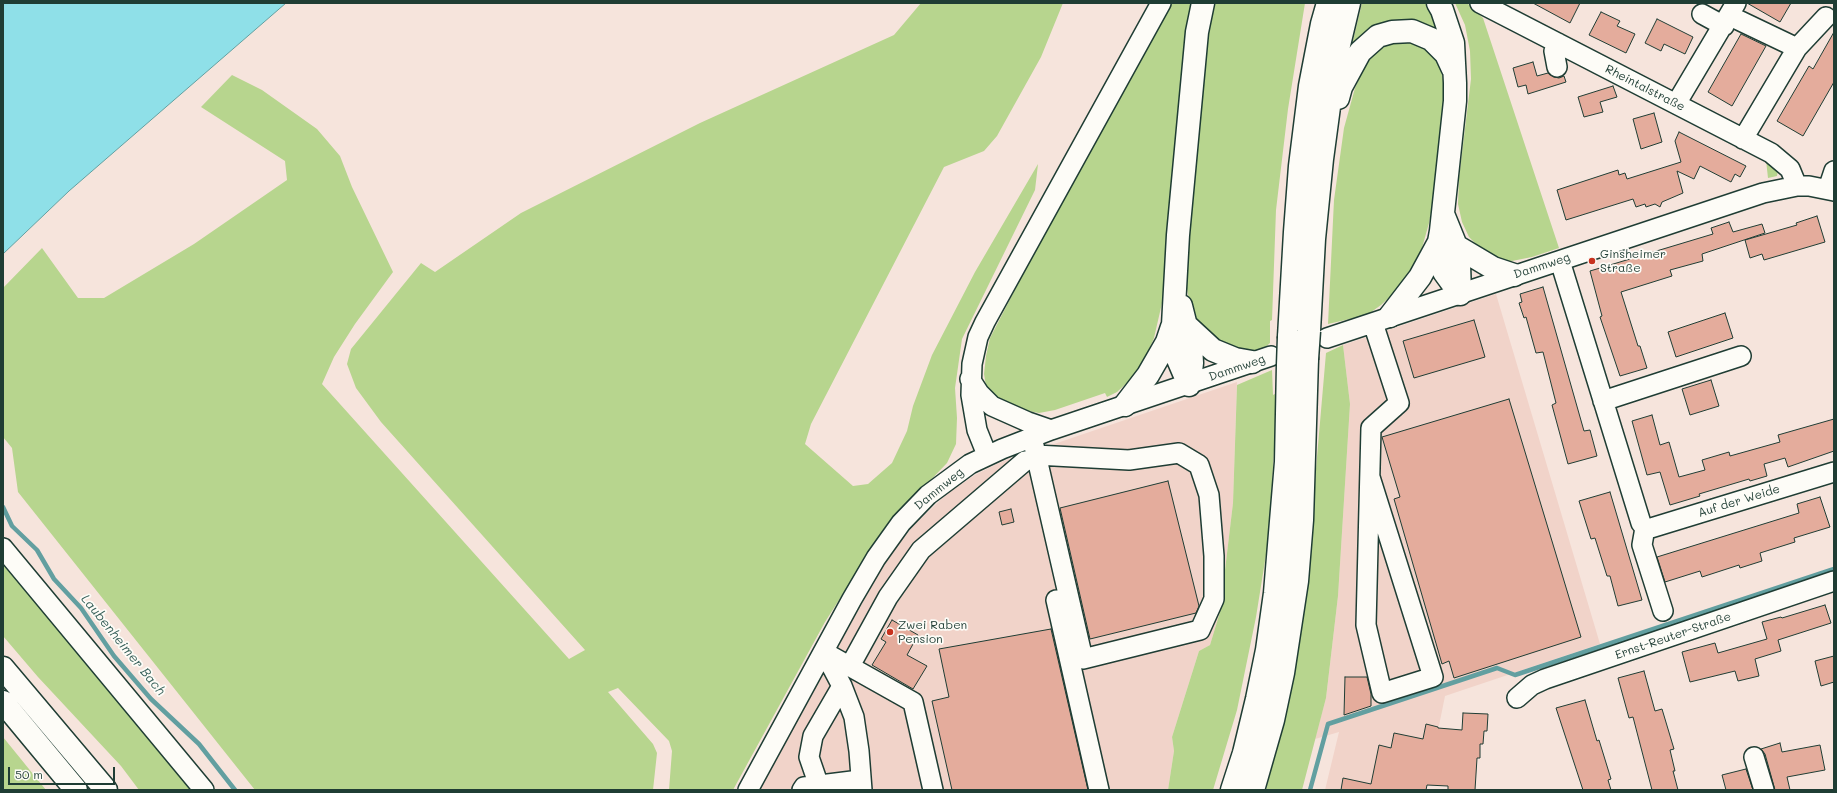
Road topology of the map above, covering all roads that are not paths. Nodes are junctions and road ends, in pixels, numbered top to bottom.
1 (1161, 3) edge
2 (1202, 3) edge
3 (1315, 3) edge
4 (1328, 3) edge
5 (1349, 3) edge
6 (1438, 3) edge
7 (1480, 3) edge
8 (1702, 14) dead end
9 (1730, 15) edge
10 (1826, 17) dead end
11 (1558, 43) junction
12 (1797, 48) junction
13 (1557, 67) dead end
14 (1454, 73) junction
15 (1310, 86) junction
16 (1676, 104) junction
17 (1743, 139) junction
18 (1324, 141) junction
19 (1834, 171) edge
20 (1797, 186) junction
21 (1831, 190) edge
22 (1448, 244) junction
23 (1560, 261) junction
24 (1514, 275) junction
25 (1460, 294) junction
26 (1382, 320) junction
27 (1180, 326) junction
28 (1308, 335) junction
29 (1741, 356) dead end
30 (1280, 360) junction
31 (970, 379) junction
32 (1189, 385) junction
33 (1603, 401) junction
34 (1125, 405) junction
35 (1051, 430) junction
36 (1028, 449) junction
37 (987, 455) junction
38 (1834, 472) edge
39 (1370, 477) junction
40 (1645, 528) junction
41 (3, 548) edge
42 (1834, 581) edge
43 (1663, 611) dead end
44 (824, 652) junction
45 (850, 666) junction
46 (3, 668) edge
47 (842, 686) junction
48 (1516, 698) dead end
49 (3, 702) edge
50 (1754, 756) dead end
51 (861, 785) edge
52 (810, 788) edge
53 (76, 790) edge
54 (106, 790) edge
55 (204, 790) edge
56 (748, 790) edge
57 (933, 790) edge
58 (1099, 790) edge
59 (1232, 790) edge
60 (1253, 790) edge
61 (1764, 790) edge

1 - 31 street
2 - 27 highway
3 - 15 highway
4 - 15 highway
5 - 18 highway
6 - 14 highway
7 - 11 street, Rheintalstraße
8 - 9 street
9 - 12 street
9 - 16 street
10 - 12 street
11 - 13 street
11 - 16 street, Rheintalstraße
12 - 17 street
14 - 18 highway
14 - 22 highway
15 - 28 highway
16 - 17 street, Rheintalstraße
17 - 20 street, Rheintalstraße
18 - 28 highway
19 - 21 street
20 - 21 street, Dammweg
20 - 23 street, Dammweg
22 - 24 highway
22 - 25 highway
22 - 26 highway
23 - 24 street, Dammweg
23 - 33 street
24 - 25 street, Dammweg
25 - 26 street, Dammweg
26 - 28 street, Dammweg
26 - 39 street
27 - 30 highway
27 - 32 highway
27 - 34 highway
28 - 30 highway, bridge
29 - 33 street
30 - 32 street, Dammweg
30 - 59 highway
30 - 60 highway
31 - 35 street
31 - 37 street
32 - 34 street, Dammweg
33 - 40 street
34 - 35 street, Dammweg
35 - 36 street, Dammweg
36 - 36 street
36 - 37 street, Dammweg
36 - 45 street
36 - 58 street
37 - 44 street, Dammweg
38 - 40 street, Auf der Weide
39 - 39 street
40 - 43 street
41 - 55 street
42 - 48 street, Ernst-Reuter-Straße
44 - 45 street
44 - 47 street
44 - 56 street, Dammweg
45 - 57 street
46 - 54 highway
47 - 51 street
47 - 52 street
49 - 53 highway
50 - 61 street
51 - 52 street

